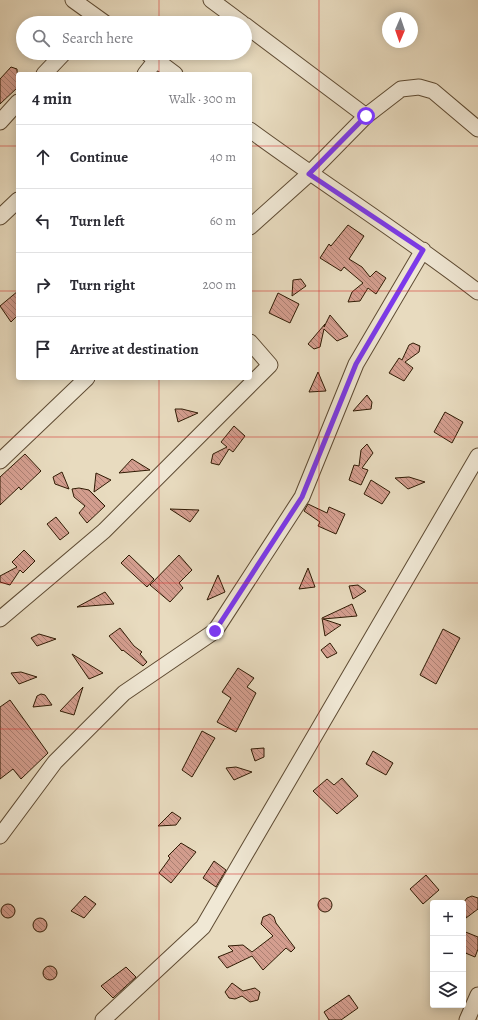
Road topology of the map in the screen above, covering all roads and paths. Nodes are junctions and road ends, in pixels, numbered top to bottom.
1 (73, 0) edge
2 (211, 0) edge
3 (92, 16) edge
4 (233, 16) edge
5 (252, 30) edge
6 (57, 60) edge
7 (150, 60) edge
8 (156, 60) edge
9 (46, 72) edge
10 (146, 72) edge
11 (172, 72) edge
12 (16, 104) edge
13 (366, 116) junction
14 (0, 122) edge
15 (478, 129) edge
16 (252, 131) edge
17 (309, 174) junction
18 (16, 202) edge
19 (0, 217) edge
20 (252, 225) edge
21 (423, 250) junction
22 (478, 292) edge
23 (252, 344) edge
24 (86, 380) edge
25 (478, 456) edge
26 (0, 461) edge
27 (0, 619) edge
28 (0, 836) edge
29 (478, 996) edge
30 (103, 1020) edge
31 (467, 1020) edge

1 - 3 street
2 - 4 street
5 - 13 street
6 - 9 street
7 - 10 street
8 - 11 street
12 - 14 street
13 - 15 street
13 - 17 street
16 - 17 street
17 - 20 street
17 - 21 street
18 - 19 street
21 - 22 street
21 - 28 street
23 - 27 street
24 - 26 street
25 - 30 street
29 - 31 street

